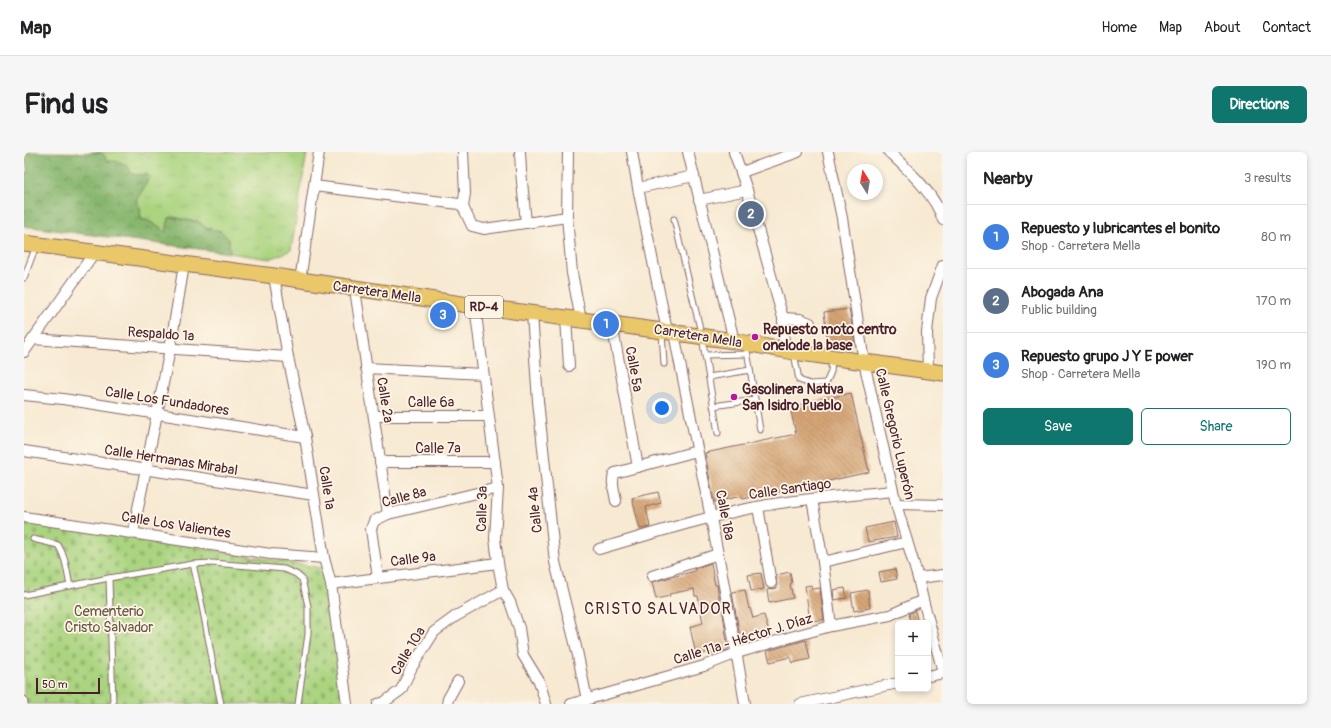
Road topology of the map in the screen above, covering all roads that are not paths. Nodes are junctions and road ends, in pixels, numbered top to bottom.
1 (319, 152) edge
2 (463, 152) edge
3 (520, 152) edge
4 (568, 152) edge
5 (632, 152) edge
6 (688, 152) edge
7 (734, 152) edge
8 (798, 152) edge
9 (828, 152) edge
10 (889, 152) edge
11 (742, 172) junction
12 (694, 176) junction
13 (314, 186) junction
14 (638, 188) junction
15 (747, 190) junction
16 (699, 200) junction
17 (464, 207) junction
18 (567, 217) junction
19 (674, 219) dead end
20 (943, 220) edge
21 (526, 223) junction
22 (30, 244) edge
23 (94, 253) junction
24 (184, 265) junction
25 (943, 265) edge
26 (274, 276) junction
27 (24, 278) edge
28 (300, 281) junction
29 (355, 289) junction
30 (475, 306) junction
31 (532, 314) junction
32 (566, 318) junction
33 (783, 318) junction
34 (581, 320) junction
35 (810, 323) dead end
36 (612, 324) junction
37 (667, 332) junction
38 (702, 337) junction
39 (33, 339) junction
40 (742, 346) junction
41 (170, 349) junction
42 (789, 351) junction
43 (24, 352) edge
44 (705, 355) junction
45 (288, 357) junction
46 (832, 358) junction
47 (864, 362) junction
48 (664, 364) dead end
49 (569, 366) dead end
50 (366, 368) junction
51 (750, 370) junction
52 (928, 370) junction
53 (943, 373) edge
54 (483, 374) junction
55 (708, 377) junction
56 (24, 395) edge
57 (755, 400) junction
58 (713, 406) junction
59 (157, 414) junction
60 (374, 416) junction
61 (488, 416) junction
62 (760, 430) dead end
63 (718, 433) dead end
64 (305, 437) junction
65 (24, 451) edge
66 (697, 451) junction
67 (380, 462) junction
68 (495, 462) junction
69 (638, 467) junction
70 (146, 470) junction
71 (498, 488) junction
72 (893, 491) junction
73 (314, 495) junction
74 (812, 499) junction
75 (616, 500) dead end
76 (896, 504) junction
77 (943, 505) edge
78 (758, 507) junction
79 (388, 514) junction
80 (24, 517) edge
81 (711, 517) junction
82 (133, 533) junction
83 (33, 539) dead end
84 (907, 542) junction
85 (599, 549) dead end
86 (718, 554) junction
87 (324, 558) junction
88 (823, 562) junction
89 (498, 563) junction
90 (193, 564) junction
91 (943, 575) edge
92 (652, 576) dead end
93 (109, 578) junction
94 (378, 578) junction
95 (918, 578) junction
96 (771, 583) dead end
97 (331, 584) junction
98 (70, 586) junction
99 (504, 590) junction
100 (24, 595) edge
101 (922, 600) junction
102 (831, 626) junction
103 (737, 653) junction
104 (943, 672) edge
105 (931, 675) edge
106 (458, 681) dead end
107 (895, 684) edge
108 (24, 699) edge
109 (587, 700) junction
110 (804, 703) edge
111 (25, 704) edge
112 (113, 704) edge
113 (221, 704) edge
114 (298, 704) edge
115 (347, 704) edge
116 (378, 704) edge
117 (447, 704) edge
118 (546, 704) edge
119 (571, 704) edge
120 (745, 704) edge

1 - 13 street
2 - 17 street
3 - 21 street
4 - 18 street
5 - 14 street, Calle 18a
6 - 12 street
7 - 11 street
8 - 11 street
9 - 47 street, Calle Gregorio Luperón
10 - 20 street
11 - 15 street
12 - 14 street
12 - 16 street
13 - 17 street
13 - 28 street
14 - 37 street, Calle 18a
15 - 16 street
15 - 33 street
16 - 40 street
17 - 21 street
18 - 21 street
18 - 34 street
19 - 38 lane
22 - 23 main road, Carretera Mella / RD-4
22 - 27 lane
23 - 24 main road, Carretera Mella / RD-4
23 - 39 street
24 - 26 main road, Carretera Mella / RD-4
24 - 41 street
25 - 52 street
26 - 28 main road, Carretera Mella / RD-4
26 - 45 street, Calle 1a
28 - 29 main road, Carretera Mella / RD-4
29 - 30 main road, Carretera Mella / RD-4
29 - 50 street, Calle 2a
30 - 31 main road, Carretera Mella / RD-4
30 - 54 street, Calle 3a
31 - 32 main road, Carretera Mella / RD-4
31 - 109 street, Calle 4a
32 - 34 main road, Carretera Mella / RD-4
32 - 49 street
33 - 35 street
33 - 42 street
34 - 36 main road, Carretera Mella / RD-4
36 - 37 main road, Carretera Mella / RD-4
36 - 69 street, Calle 5a
37 - 38 main road, Carretera Mella / RD-4
37 - 48 lane
37 - 66 street, Calle 18a
38 - 40 main road, Carretera Mella / RD-4
38 - 44 lane
39 - 41 street, Respaldo 1a
39 - 43 street
40 - 42 main road, Carretera Mella / RD-4
40 - 44 lane
40 - 51 lane
41 - 45 street, Respaldo 1a
41 - 59 street
42 - 46 main road, Carretera Mella / RD-4
42 - 46 lane
44 - 55 lane
45 - 64 street, Calle 1a
46 - 47 main road, Carretera Mella / RD-4
47 - 52 main road, Carretera Mella / RD-4
47 - 72 street, Calle Gregorio Luperón
50 - 54 street
50 - 60 street, Calle 2a
51 - 55 lane
51 - 57 lane
52 - 53 main road, Carretera Mella / RD-4
54 - 61 street, Calle 3a
55 - 58 lane
56 - 59 street, Calle Los Fundadores
57 - 58 lane
57 - 62 lane
58 - 63 lane
59 - 64 street, Calle Los Fundadores
59 - 70 street
60 - 61 street, Calle 6a
60 - 67 street, Calle 2a
61 - 68 street, Calle 3a
64 - 73 street, Calle 1a
65 - 70 street, Calle Hermanas Mirabal
66 - 69 street
66 - 81 street, Calle 18a
67 - 68 street, Calle 7a
67 - 79 street, Calle 2a
68 - 71 street, Calle 3a
69 - 75 street
70 - 73 street, Calle Hermanas Mirabal
70 - 82 street
71 - 79 street, Calle 8a
71 - 89 street, Calle 3a
72 - 74 street, Calle Santiago
72 - 76 street, Calle Gregorio Luperón
73 - 87 street, Calle 1a
74 - 78 street, Calle Santiago
74 - 88 street
76 - 77 street
76 - 84 street, Calle Gregorio Luperón
78 - 81 street, Calle Santiago
78 - 96 street
79 - 94 street, Calle 8a
80 - 82 street, Calle Los Valientes
81 - 85 street, Calle Santiago
81 - 86 street, Calle 18a
82 - 87 street, Calle Los Valientes
83 - 98 lane
84 - 88 street
84 - 95 street, Calle Gregorio Luperón
86 - 92 street
86 - 103 street, Calle 18a
87 - 97 street, Calle 1a
88 - 102 street
89 - 94 street, Calle 9a
89 - 99 street, Calle 3a
90 - 93 lane
90 - 113 lane
90 - 114 lane
91 - 95 street
93 - 98 lane
93 - 112 lane
94 - 97 street, Calle 9a
95 - 101 street, Calle Gregorio Luperón
97 - 115 street, Calle 1a
98 - 100 lane
99 - 116 street, Calle 10a
99 - 118 street, Calle 3a
101 - 102 street, Calle 11a - Héctor J. Díaz
101 - 104 street, Calle Gregorio Luperón
102 - 103 street, Calle 11a - Héctor J. Díaz
103 - 109 street, Calle 11a - Héctor J. Díaz
103 - 120 street, Calle 18a
104 - 105 street
106 - 117 street
107 - 110 street
108 - 111 lane
109 - 119 street, Calle 11a - Héctor J. Díaz

